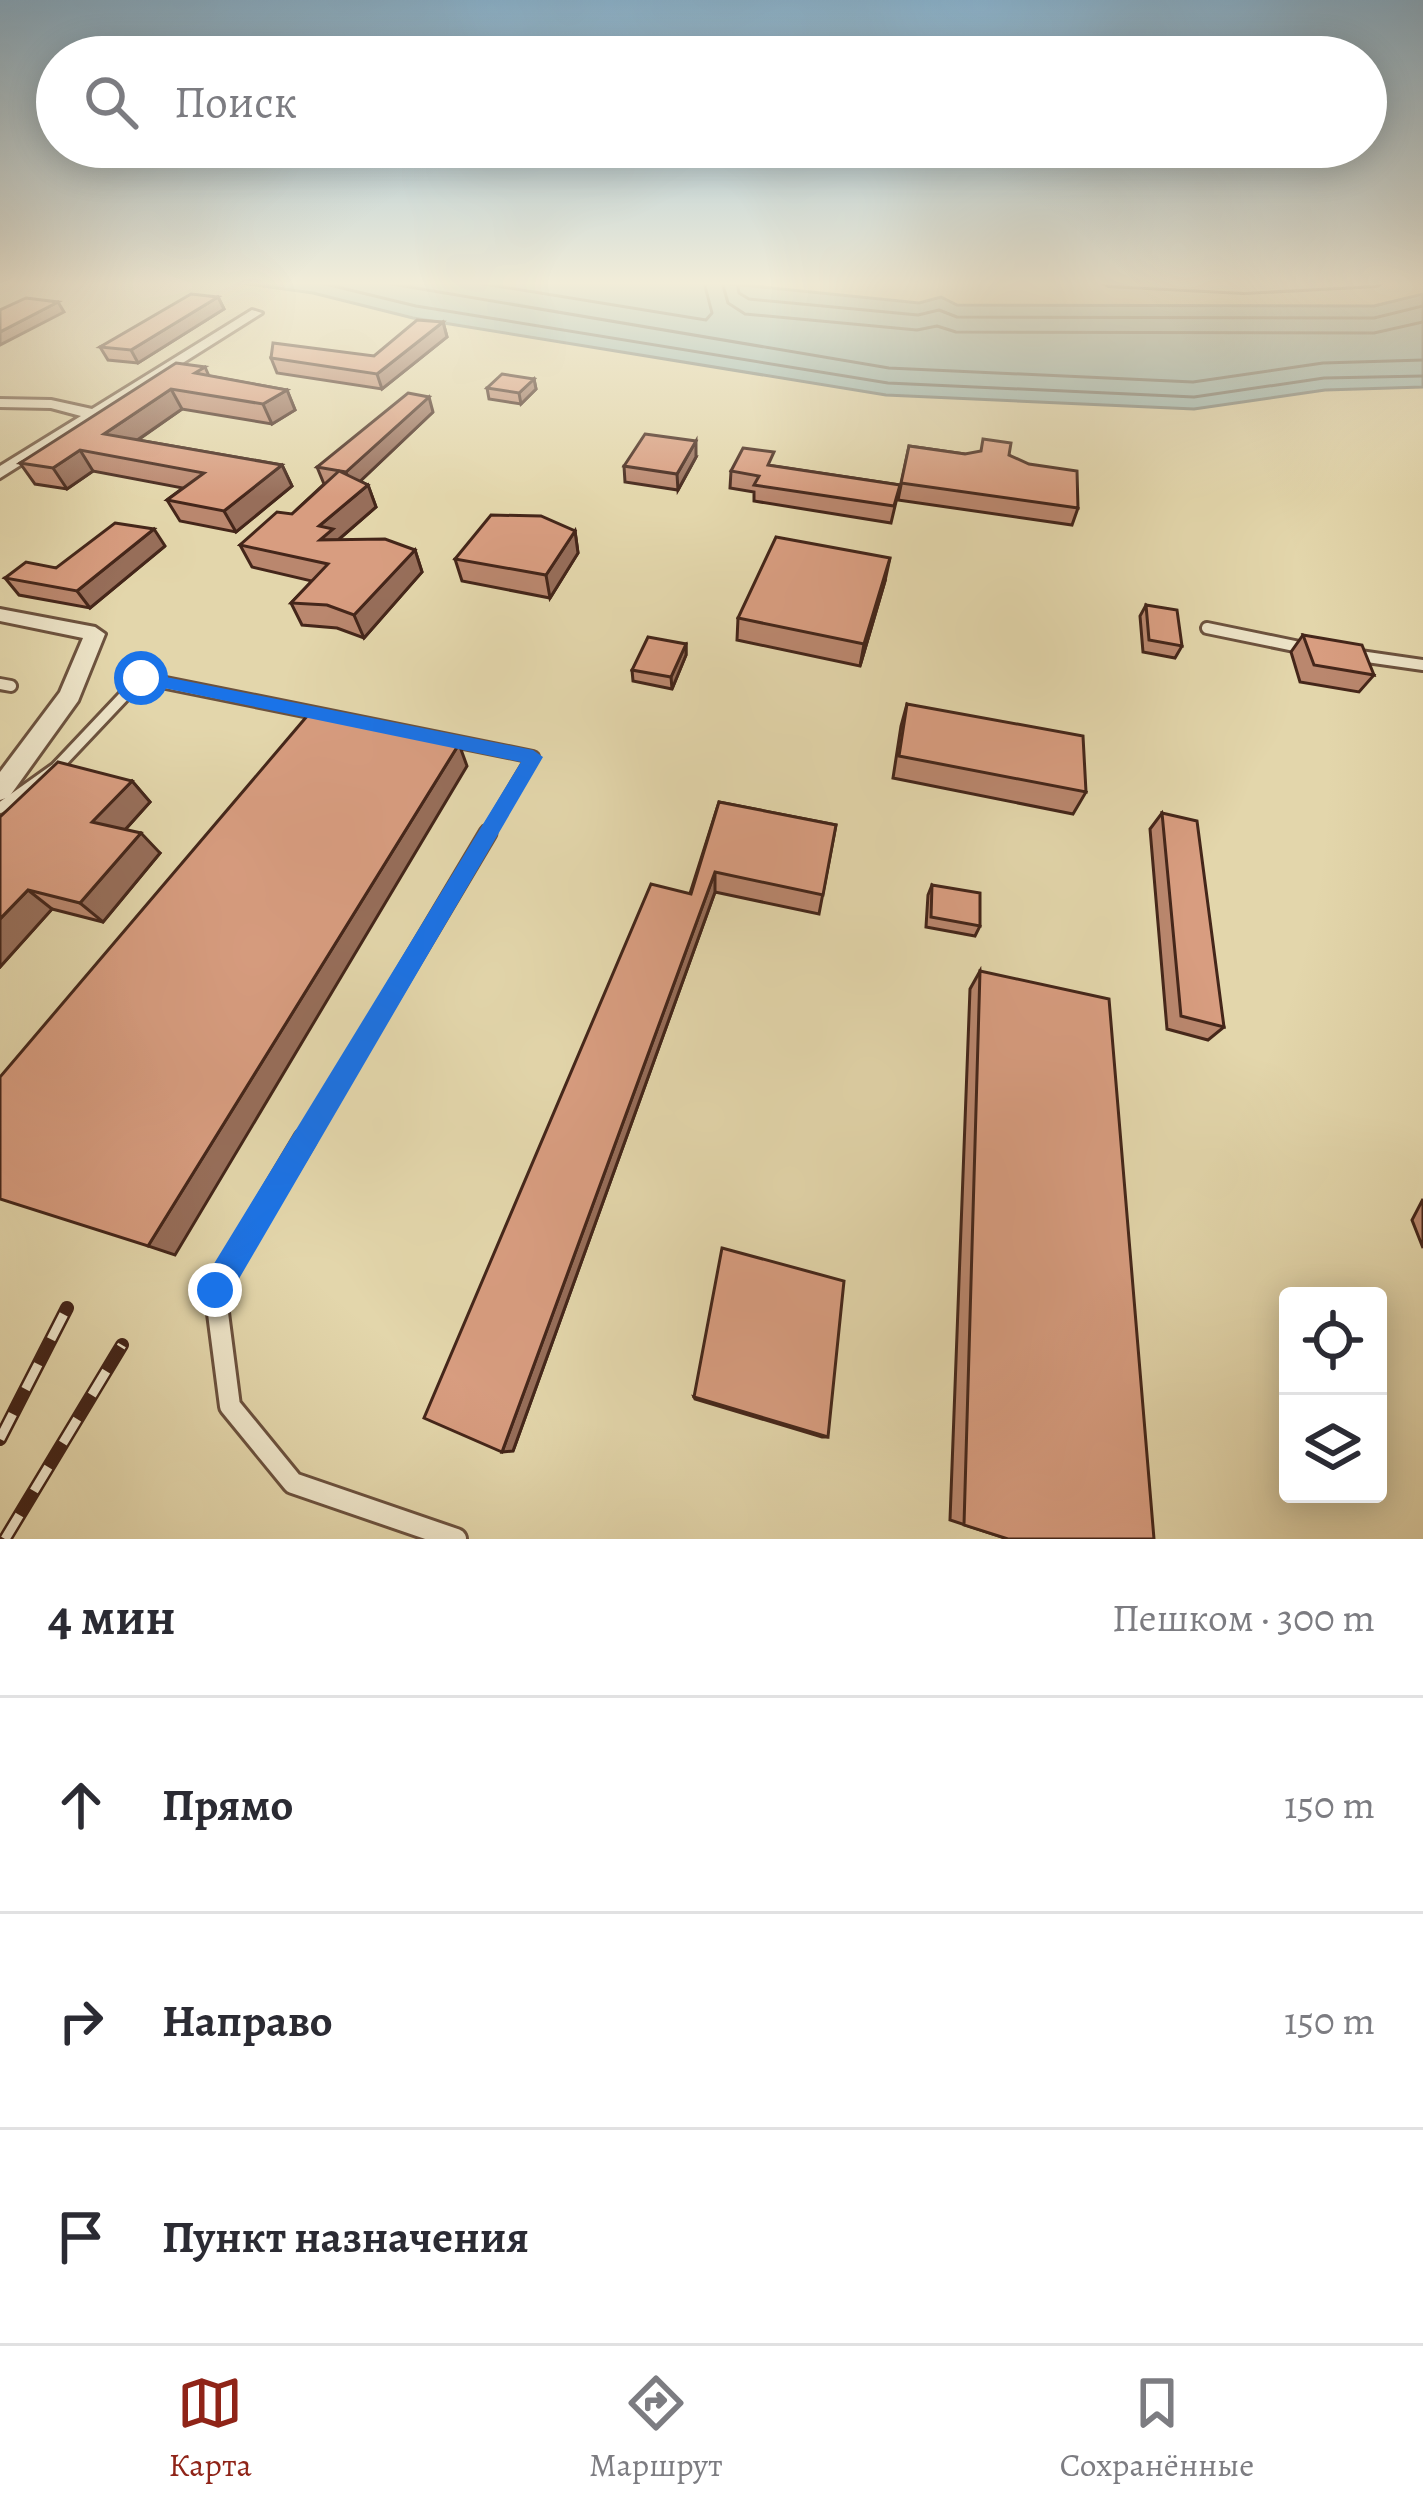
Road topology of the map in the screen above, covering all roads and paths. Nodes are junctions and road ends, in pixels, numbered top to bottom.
1 (191, 354) edge
2 (0, 403) edge
3 (94, 414) junction
4 (0, 473) edge
5 (0, 615) edge
6 (1207, 628) dead end
7 (1326, 651) edge
8 (1345, 654) edge
9 (1423, 665) edge
10 (0, 790) edge
11 (0, 808) edge
12 (456, 1539) edge

1 - 3 street
2 - 3 street
3 - 4 street
5 - 10 street
6 - 7 lane
8 - 9 lane
11 - 12 lane

